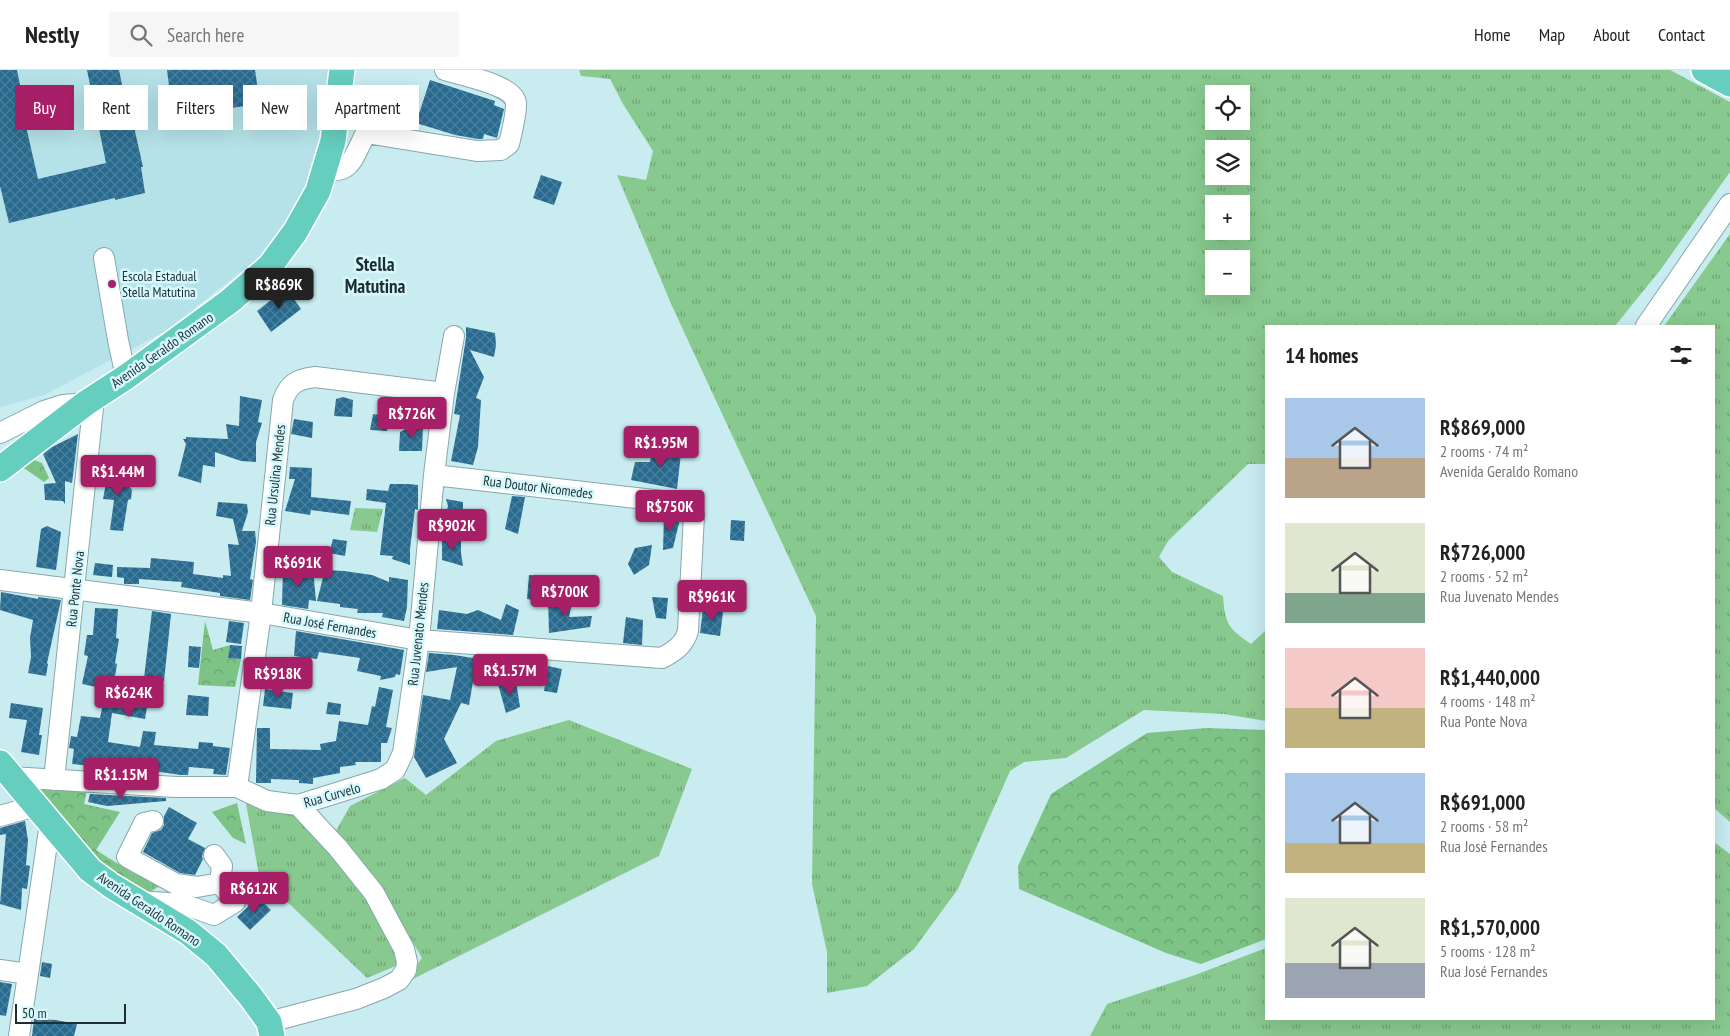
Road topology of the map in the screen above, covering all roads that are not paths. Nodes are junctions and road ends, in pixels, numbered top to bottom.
1 (342, 70) edge
2 (444, 70) edge
3 (1704, 70) edge
4 (1730, 84) edge
5 (323, 173) junction
6 (1730, 204) edge
7 (104, 258) dead end
8 (1647, 325) edge
9 (454, 336) dead end
10 (126, 377) junction
11 (444, 393) junction
12 (90, 400) junction
13 (0, 433) edge
14 (0, 469) edge
15 (434, 475) junction
16 (0, 580) edge
17 (75, 590) junction
18 (261, 613) junction
19 (419, 640) junction
20 (662, 658) joint
21 (403, 753) joint
22 (5, 770) edge
23 (54, 780) junction
24 (237, 787) junction
25 (298, 805) junction
26 (43, 814) junction
27 (0, 816) edge
28 (153, 820) dead end
29 (214, 855) dead end
30 (220, 883) junction
31 (137, 901) junction
32 (0, 970) edge
33 (28, 974) junction
34 (271, 1029) edge
35 (19, 1036) edge

1 - 5 main road, Avenida Geraldo Romano
2 - 5 street
3 - 4 main road
5 - 10 main road, Avenida Geraldo Romano
6 - 8 street
7 - 10 street
9 - 11 street, Rua Juvenato Mendes
10 - 12 main road, Avenida Geraldo Romano
11 - 15 street, Rua Juvenato Mendes
11 - 18 street, Rua Ursulina Mendes
12 - 13 street
12 - 14 main road, Avenida Geraldo Romano
12 - 17 street, Rua Ponte Nova
15 - 19 street, Rua Juvenato Mendes
15 - 20 street, Rua Doutor Nicomedes
16 - 17 street, Rua José Fernandes
17 - 18 street, Rua José Fernandes
17 - 23 street, Rua Ponte Nova
18 - 19 street, Rua José Fernandes
18 - 24 street, Rua Ursulina Mendes
19 - 20 street, Rua José Fernandes
19 - 21 street, Rua Juvenato Mendes
21 - 25 street, Rua Curvelo
22 - 23 street, Rua Curvelo
22 - 26 main road, Avenida Geraldo Romano
23 - 24 street, Rua Curvelo
24 - 25 street, Rua Curvelo
25 - 34 street
26 - 27 street
26 - 31 main road, Avenida Geraldo Romano
26 - 33 street
28 - 30 street
29 - 30 street
30 - 31 street
31 - 34 main road, Avenida Geraldo Romano
32 - 33 street
33 - 35 street

